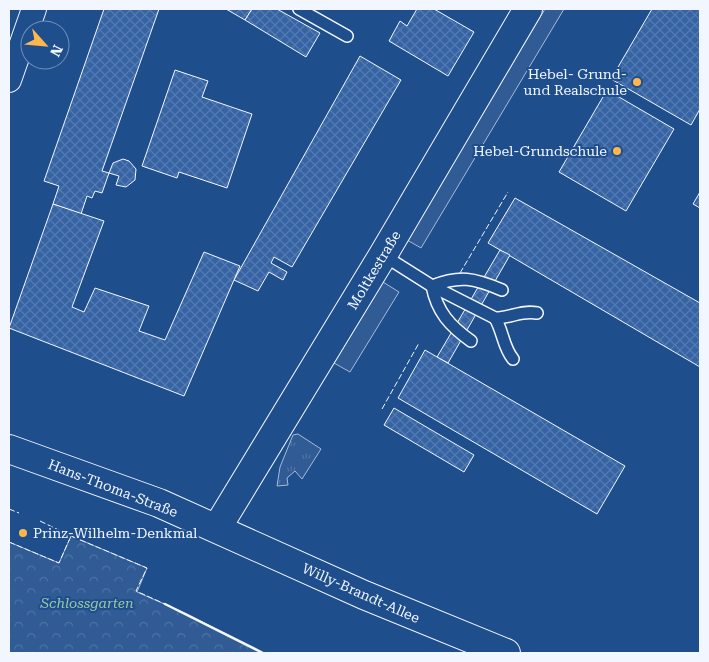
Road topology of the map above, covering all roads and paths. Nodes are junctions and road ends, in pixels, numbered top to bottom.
1 (34, 9) edge
2 (299, 9) edge
3 (528, 9) edge
4 (347, 36) dead end
5 (9, 80) edge
6 (384, 255) junction
7 (432, 286) junction
8 (502, 290) dead end
9 (537, 313) dead end
10 (495, 318) junction
11 (471, 341) dead end
12 (513, 359) dead end
13 (9, 449) edge
14 (217, 528) junction
15 (506, 653) edge

1 - 5 street
2 - 4 lane
3 - 6 main road, Moltkestraße
6 - 7 lane
6 - 14 main road, Moltkestraße
7 - 8 lane
7 - 10 lane
7 - 11 lane
9 - 10 lane
10 - 12 lane
13 - 14 main road, Hans-Thoma-Straße
14 - 15 main road, Willy-Brandt-Allee

